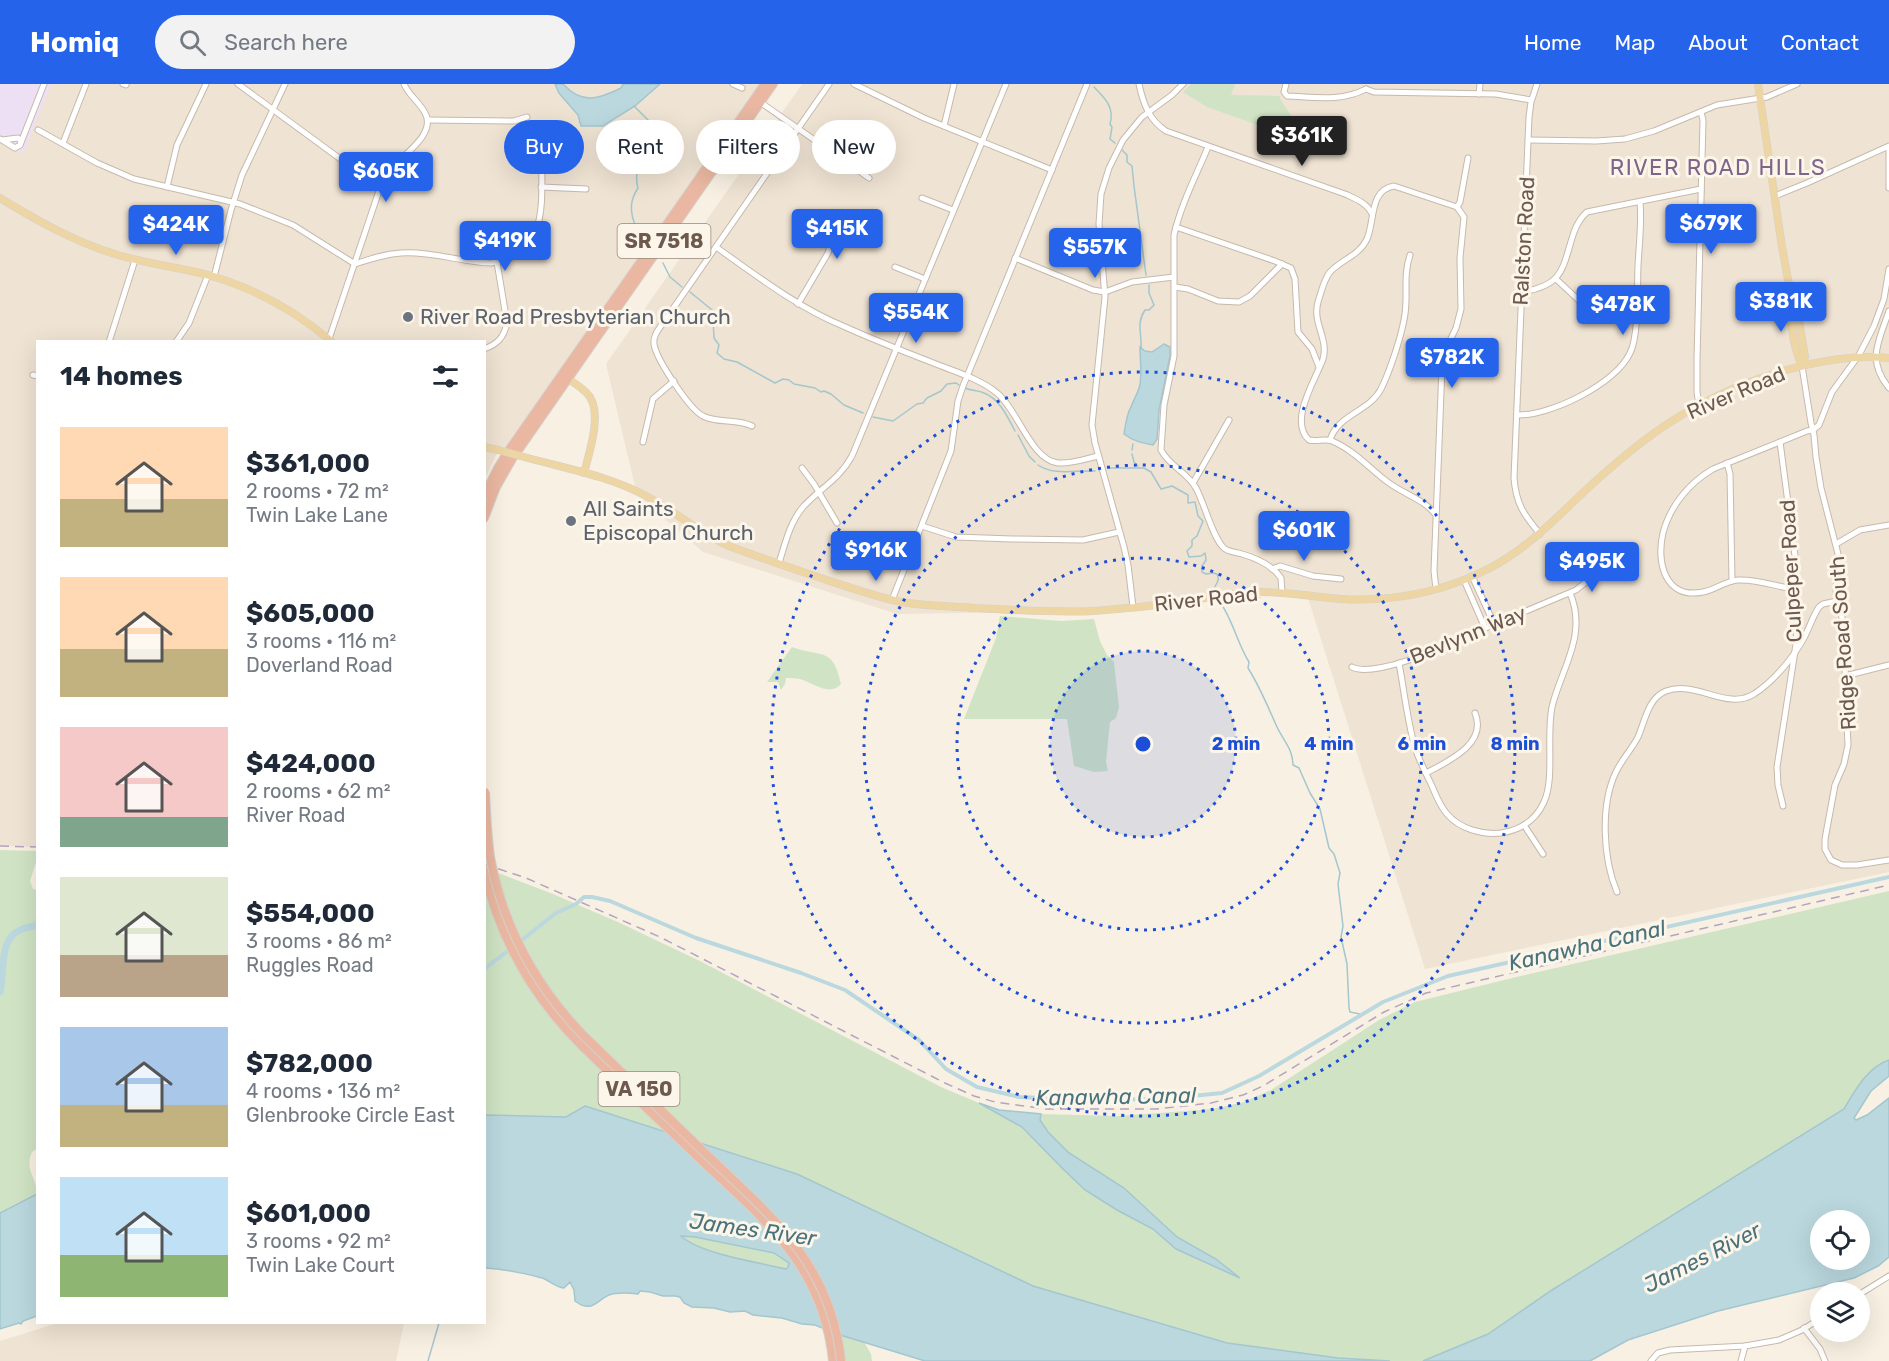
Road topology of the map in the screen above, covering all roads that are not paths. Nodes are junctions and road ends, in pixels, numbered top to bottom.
1 (44, 84) edge
2 (86, 84) edge
3 (206, 84) edge
4 (238, 84) edge
5 (285, 84) edge
6 (405, 84) edge
7 (733, 84) edge
8 (765, 84) edge
9 (773, 84) edge
10 (830, 84) edge
11 (854, 84) edge
12 (954, 84) edge
13 (1006, 84) edge
14 (1087, 84) edge
15 (1138, 84) edge
16 (1183, 84) edge
17 (1286, 84) edge
18 (1480, 84) edge
19 (1537, 84) edge
20 (1758, 84) edge
21 (1797, 84) edge
22 (742, 87) dead end
23 (1365, 87) edge
24 (1412, 88) edge
25 (1479, 94) junction
26 (1760, 98) junction
27 (1531, 100) junction
28 (757, 101) junction
29 (273, 110) junction
30 (1148, 112) junction
31 (1701, 112) junction
32 (527, 117) dead end
33 (428, 120) junction
34 (785, 120) edge
35 (800, 126) edge
36 (944, 126) junction
37 (38, 130) dead end
38 (800, 130) edge
39 (1, 139) edge
40 (1528, 140) junction
41 (982, 142) junction
42 (63, 143) junction
43 (1208, 147) junction
44 (1889, 147) edge
45 (1878, 152) junction
46 (1468, 158) dead end
47 (1888, 159) edge
48 (1052, 170) junction
49 (542, 174) edge
50 (767, 174) edge
51 (869, 178) dead end
52 (167, 187) junction
53 (542, 187) junction
54 (380, 188) junction
55 (1889, 188) edge
56 (586, 189) dead end
57 (1701, 189) junction
58 (1775, 196) junction
59 (0, 198) edge
60 (922, 198) dead end
61 (1640, 202) junction
62 (233, 203) junction
63 (1457, 207) junction
64 (954, 210) junction
65 (1372, 216) junction
66 (808, 224) dead end
67 (1176, 227) junction
68 (716, 247) junction
69 (1410, 255) dead end
70 (1016, 258) junction
71 (135, 260) junction
72 (497, 262) junction
73 (355, 264) junction
74 (1282, 264) junction
75 (895, 267) dead end
76 (1889, 269) edge
77 (211, 276) junction
78 (1174, 277) junction
79 (925, 279) junction
80 (1556, 279) junction
81 (1174, 287) junction
82 (1105, 292) junction
83 (1522, 292) junction
84 (1887, 296) edge
85 (798, 304) junction
86 (1889, 311) edge
87 (1636, 316) junction
88 (110, 340) edge
89 (177, 340) edge
90 (330, 340) edge
91 (331, 340) edge
92 (486, 348) edge
93 (896, 349) junction
94 (1876, 358) junction
95 (1889, 358) edge
96 (1856, 359) junction
97 (1802, 366) junction
98 (1319, 369) junction
99 (565, 376) junction
100 (967, 377) junction
101 (674, 381) junction
102 (1889, 388) edge
103 (1699, 405) junction
104 (1517, 415) junction
105 (1229, 420) dead end
106 (752, 426) dead end
107 (1814, 430) junction
108 (1330, 440) junction
109 (1780, 441) junction
110 (643, 442) dead end
111 (486, 447) edge
112 (1098, 456) junction
113 (1727, 463) junction
114 (802, 468) dead end
115 (584, 473) junction
116 (1193, 483) junction
117 (486, 492) edge
118 (819, 493) junction
119 (486, 513) edge
120 (1436, 515) junction
121 (837, 523) dead end
122 (1889, 525) edge
123 (922, 526) junction
124 (1119, 532) junction
125 (1540, 534) junction
126 (1836, 544) junction
127 (779, 563) junction
128 (1272, 569) junction
129 (1587, 574) dead end
130 (1472, 576) junction
131 (1341, 579) dead end
132 (1464, 580) junction
133 (1732, 581) junction
134 (1436, 589) junction
135 (1792, 589) junction
136 (1282, 593) junction
137 (1570, 593) junction
138 (892, 600) junction
139 (1837, 601) junction
140 (1133, 608) junction
141 (1494, 624) junction
142 (1485, 628) junction
143 (1795, 653) junction
144 (1399, 663) junction
145 (1889, 665) edge
146 (1352, 667) dead end
147 (1845, 676) junction
148 (1475, 713) dead end
149 (1426, 773) junction
150 (1783, 806) dead end
151 (486, 808) edge
152 (1524, 825) junction
153 (1543, 854) dead end
154 (1889, 860) edge
155 (486, 877) edge
156 (1617, 892) dead end
157 (1889, 1276) edge
158 (1870, 1288) edge
159 (1810, 1324) edge
160 (1804, 1328) junction
161 (1745, 1346) junction
162 (833, 1361) edge
163 (841, 1361) edge
164 (1651, 1361) edge
165 (1741, 1361) edge
166 (1825, 1361) edge

1 - 39 street
2 - 42 street
3 - 52 street
4 - 29 street
5 - 29 street
6 - 33 street
7 - 22 street
8 - 28 highway, SR 7518
9 - 28 highway, SR 7518
10 - 35 street
11 - 36 street
12 - 36 street
13 - 41 street
14 - 48 street
15 - 30 street
16 - 30 street
17 - 23 street
18 - 25 street
19 - 27 street, Ralston Road
20 - 26 main road
21 - 26 street
23 - 24 street
24 - 25 street
25 - 27 street
26 - 31 street
26 - 58 main road
27 - 40 street, Ralston Road
28 - 34 street
28 - 99 highway, SR 7518
29 - 54 street
29 - 62 street
30 - 43 street
30 - 82 street
31 - 40 street
31 - 57 street
32 - 33 street
33 - 54 street
36 - 41 street
37 - 42 street
38 - 51 street
40 - 83 street, Ralston Road
41 - 48 street
41 - 64 street
42 - 52 street
43 - 65 street
43 - 67 street
44 - 45 street
44 - 47 street
45 - 47 street
45 - 58 street
46 - 63 street
47 - 55 street
48 - 70 street
49 - 53 street
50 - 68 street
52 - 62 street
53 - 56 street
53 - 72 street
54 - 73 street
57 - 61 street
57 - 103 street
58 - 97 main road
59 - 71 main road
60 - 64 street
61 - 80 street
61 - 87 street
62 - 73 street
62 - 77 street
63 - 65 street
63 - 120 street
64 - 79 street
65 - 98 street
66 - 85 street
67 - 74 street
67 - 78 street
68 - 85 street
68 - 101 street
69 - 108 street
70 - 82 street
70 - 100 street
71 - 77 main road
71 - 88 street
72 - 73 street
72 - 92 street
73 - 91 street
74 - 81 street
74 - 98 street
75 - 79 street
76 - 84 street
77 - 89 street
77 - 90 main road
78 - 81 street
78 - 82 street
79 - 93 street
80 - 83 street
80 - 87 street
81 - 116 street
82 - 112 street
83 - 104 street, Ralston Road
84 - 96 street
85 - 93 street
86 - 94 street
87 - 104 street
93 - 100 street
93 - 118 street
94 - 95 main road, River Road
94 - 96 main road, River Road
94 - 102 street
96 - 97 main road, River Road
96 - 107 street
97 - 103 main road, River Road
97 - 107 street, Ridge Road South
98 - 108 street
99 - 115 main road
99 - 117 highway
99 - 119 highway
100 - 112 street
100 - 123 street
101 - 106 street
101 - 110 street
103 - 125 main road, River Road
104 - 125 street, Ralston Road
105 - 116 street
107 - 109 street
107 - 126 street, Ridge Road South
108 - 120 street
109 - 113 street
109 - 135 street, Culpeper Road
111 - 115 main road, River Road, bridge
112 - 124 street
113 - 133 street
113 - 133 street
114 - 118 street
115 - 127 main road, River Road
116 - 128 street
118 - 121 street
118 - 127 street
120 - 134 street
122 - 126 street
123 - 124 street
123 - 138 street
124 - 140 street
125 - 130 main road, River Road
126 - 139 street, Ridge Road South
127 - 138 main road, River Road
128 - 131 street
128 - 136 street
129 - 137 street
130 - 132 main road, River Road
130 - 141 street
132 - 134 main road, River Road
132 - 142 street
133 - 135 street
134 - 136 main road, River Road
135 - 143 street, Culpeper Road
136 - 140 main road, River Road
137 - 141 street, Bevlynn Way
137 - 152 street
138 - 140 main road, River Road
139 - 143 street
139 - 147 street, Ridge Road South
141 - 142 street, Bevlynn Way
142 - 144 street, Bevlynn Way
143 - 150 street, Culpeper Road
143 - 156 street
144 - 146 street, Bevlynn Way
144 - 149 street
145 - 147 street
147 - 154 street, Ridge Road South
148 - 149 street
149 - 152 street
151 - 163 highway, VA 150, bridge
152 - 153 street
155 - 162 highway, VA 150
157 - 158 street
159 - 160 street
160 - 161 street
160 - 166 street
161 - 164 street
161 - 165 street

